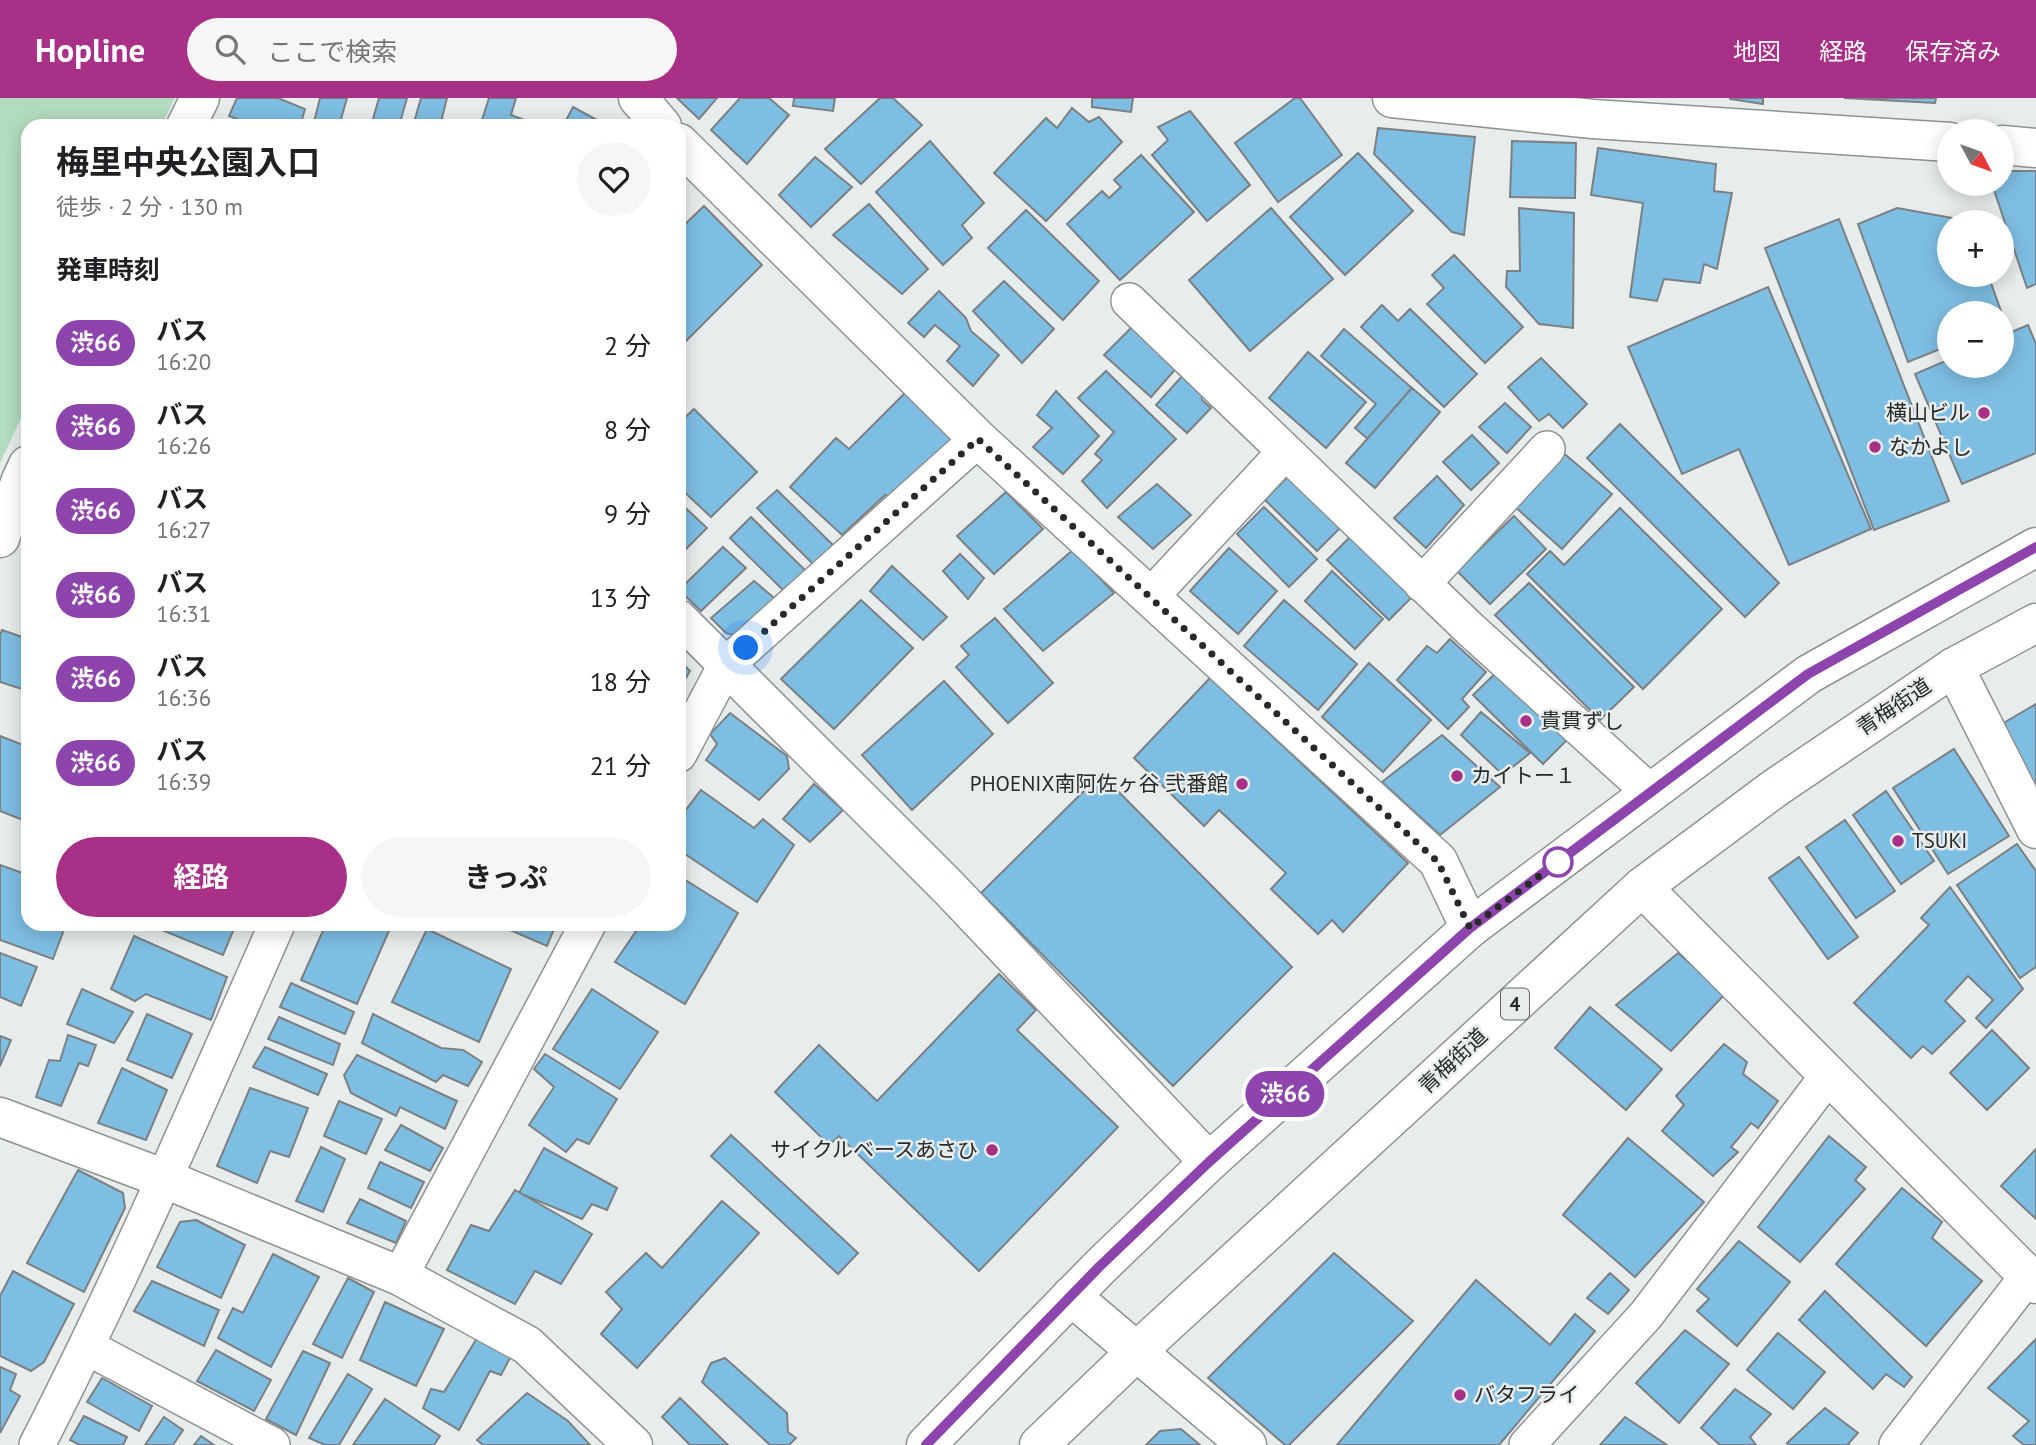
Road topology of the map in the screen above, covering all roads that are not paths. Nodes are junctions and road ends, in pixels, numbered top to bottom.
1 (200, 98) edge
2 (638, 98) edge
3 (1392, 98) edge
4 (1593, 108) edge
5 (190, 119) edge
6 (656, 119) edge
7 (1937, 141) edge
8 (2014, 146) edge
9 (2036, 148) edge
10 (686, 150) edge
11 (1129, 301) dead end
12 (978, 439) junction
13 (1547, 449) dead end
14 (1285, 452) junction
15 (21, 480) edge
16 (0, 538) edge
17 (2036, 547) edge
18 (1422, 584) junction
19 (1150, 597) junction
20 (2036, 623) edge
21 (686, 625) edge
22 (726, 665) junction
23 (1954, 667) junction
24 (686, 741) edge
25 (1651, 793) junction
26 (2036, 829) edge
27 (1642, 887) junction
28 (1470, 928) junction
29 (274, 931) edge
30 (584, 931) edge
31 (1828, 1076) junction
32 (0, 1117) edge
33 (1209, 1162) junction
34 (165, 1178) junction
35 (400, 1276) junction
36 (2032, 1280) edge
37 (1071, 1296) junction
38 (87, 1347) junction
39 (1136, 1352) junction
40 (37, 1445) edge
41 (272, 1445) edge
42 (633, 1445) edge
43 (926, 1445) edge
44 (1040, 1445) edge
45 (1247, 1445) edge
46 (1527, 1445) edge
47 (1897, 1445) edge

1 - 5 street
2 - 6 street
3 - 4 street
4 - 7 street
8 - 9 street
10 - 12 street
11 - 14 lane
12 - 19 street
12 - 22 lane
13 - 18 lane
14 - 18 lane
14 - 19 lane
15 - 16 street
17 - 25 street
18 - 25 lane
19 - 28 street
20 - 23 street, 青梅街道 / 4
21 - 22 lane
22 - 24 lane
22 - 33 street
23 - 26 street
23 - 27 street, 青梅街道 / 4
25 - 28 street
27 - 31 street
27 - 39 street, 青梅街道 / 4
28 - 33 street
29 - 34 lane
30 - 35 lane
31 - 36 street
31 - 46 lane
32 - 34 street
33 - 37 street
34 - 35 street
34 - 38 lane
35 - 42 street
36 - 47 lane
37 - 39 street
37 - 43 street
38 - 40 lane
38 - 41 lane
39 - 44 street, 青梅街道 / 4
39 - 45 street

